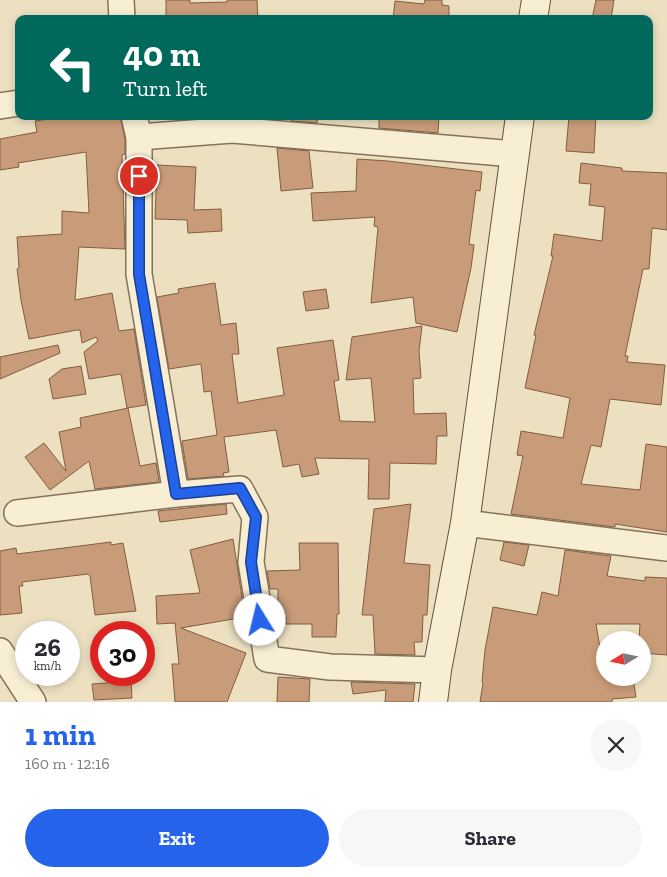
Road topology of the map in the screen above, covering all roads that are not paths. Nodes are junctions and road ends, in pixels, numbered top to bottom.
1 (121, 0) edge
2 (536, 0) edge
3 (122, 15) edge
4 (534, 15) edge
5 (15, 104) edge
6 (0, 106) edge
7 (519, 120) edge
8 (137, 126) edge
9 (514, 154) junction
10 (176, 494) junction
11 (17, 513) dead end
12 (465, 523) junction
13 (667, 548) edge
14 (0, 651) edge
15 (437, 670) junction
16 (33, 702) edge
17 (433, 702) edge

1 - 3 street
2 - 4 main road
5 - 6 street
7 - 9 main road
8 - 9 street
8 - 10 street
9 - 12 main road
10 - 11 street
10 - 15 street
12 - 13 street
12 - 15 main road
14 - 16 street
15 - 17 main road

